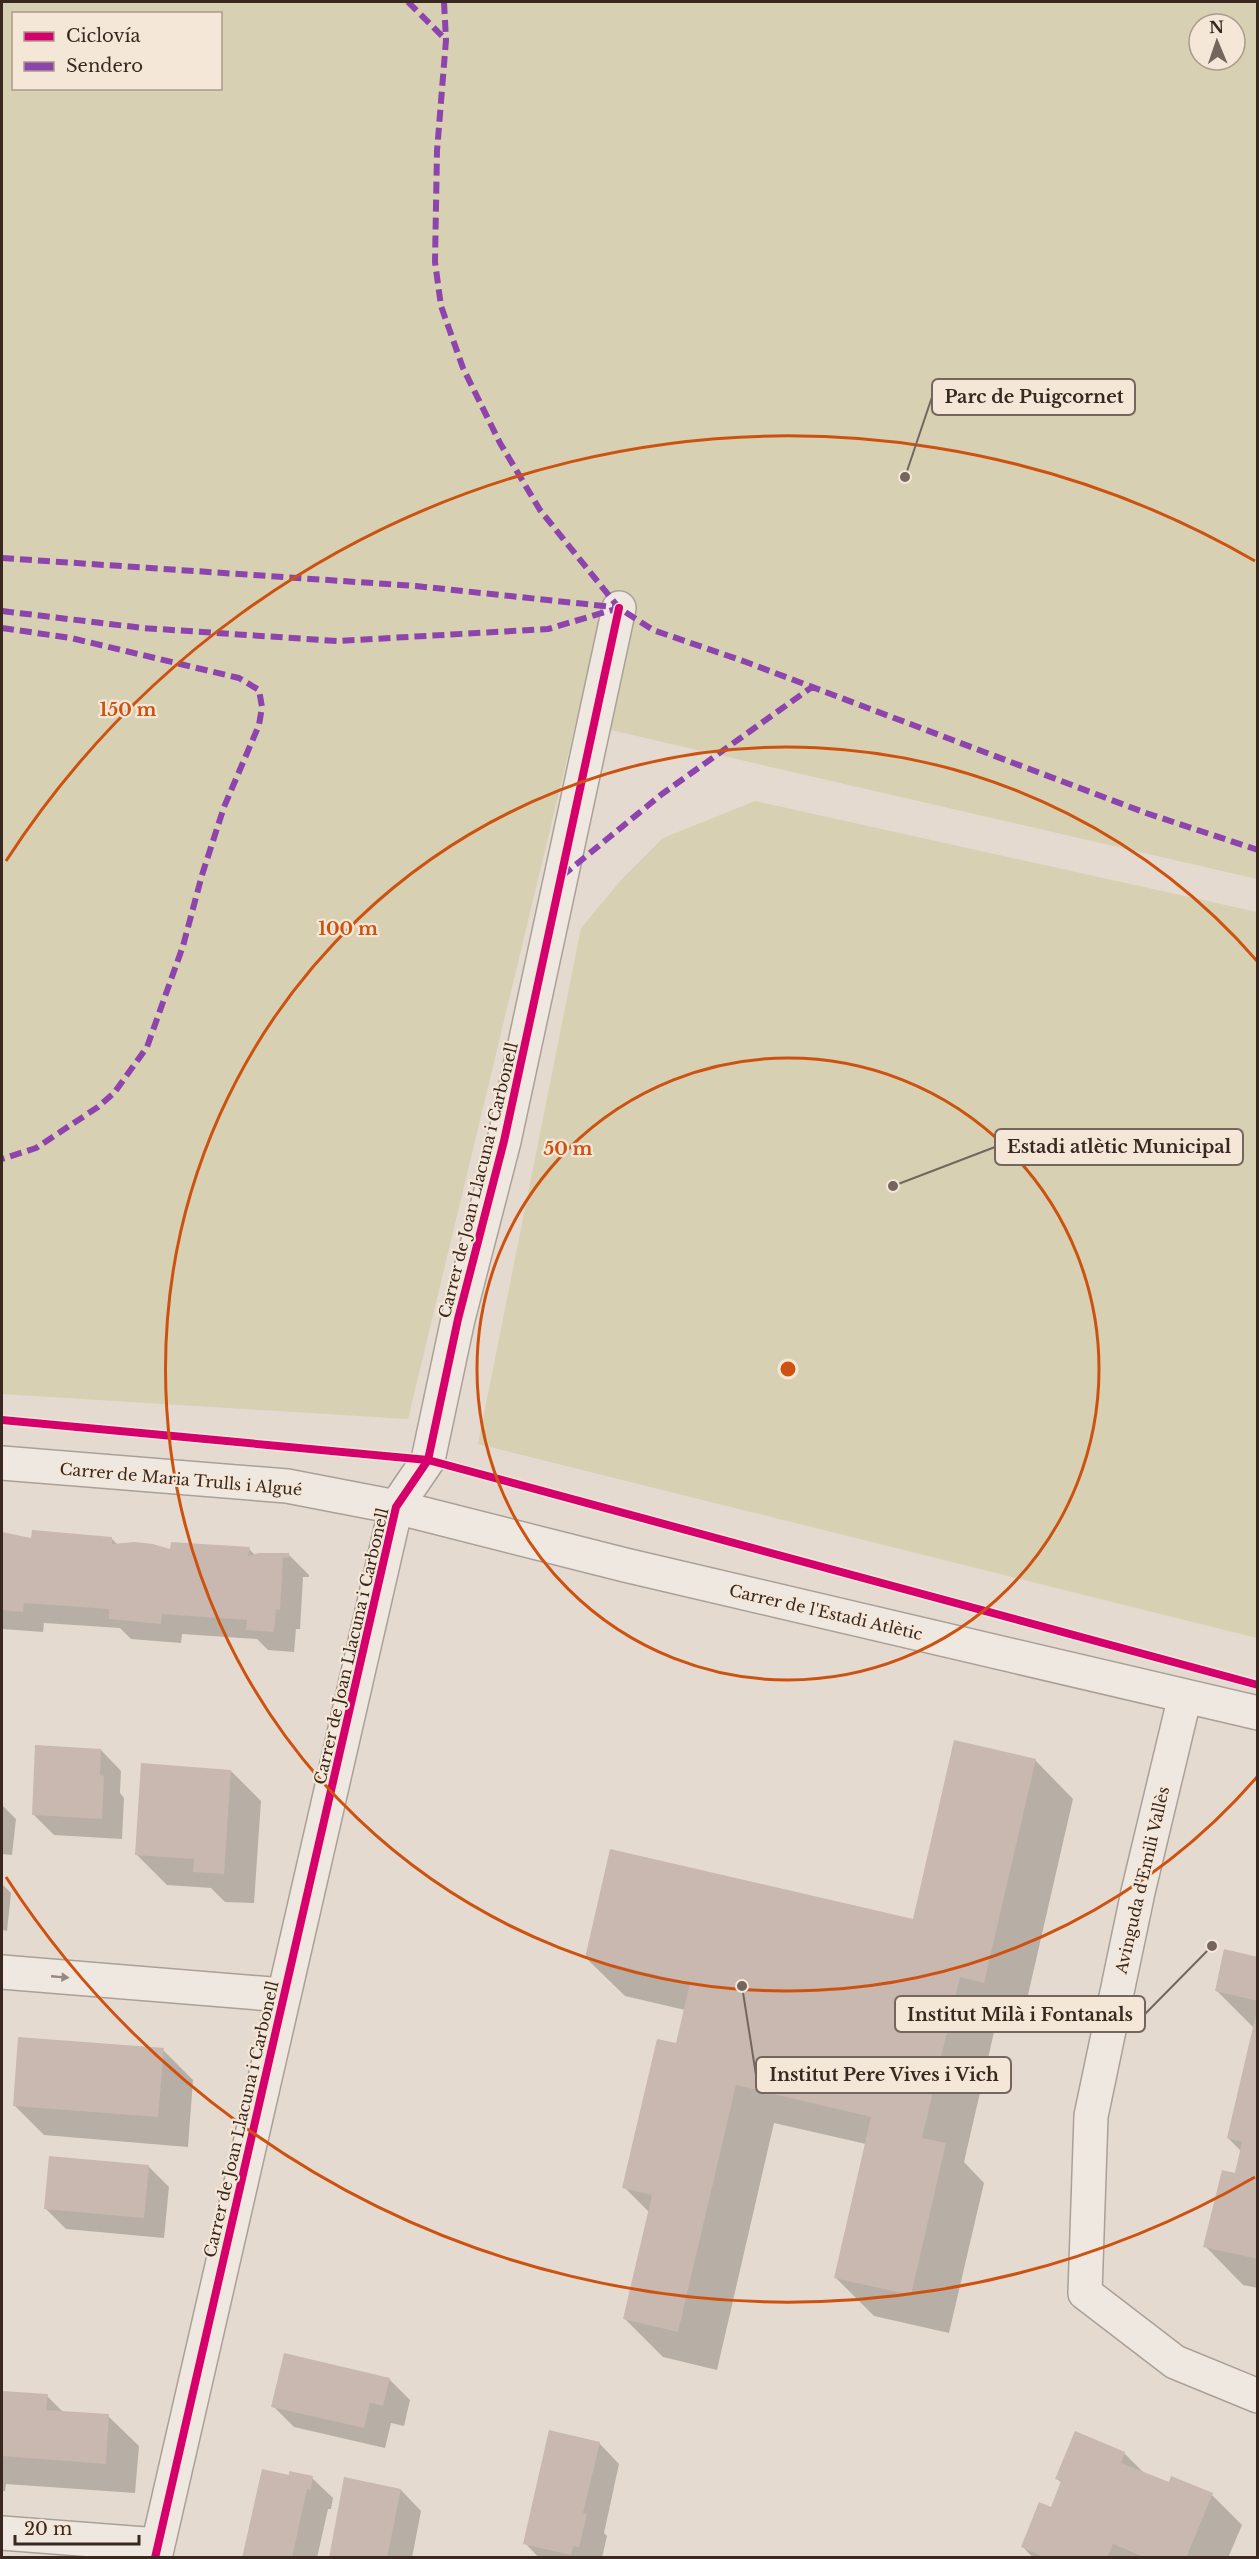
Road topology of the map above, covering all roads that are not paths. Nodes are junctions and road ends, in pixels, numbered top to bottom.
1 (619, 608) dead end
2 (2, 1463) edge
3 (396, 1507) junction
4 (1185, 1696) junction
5 (1257, 1713) edge
6 (2, 1972) edge
7 (283, 1995) junction
8 (1257, 2396) edge
9 (2, 2533) edge
10 (157, 2551) edge

1 - 3 street, Carrer de Joan Llacuna i Carbonell
2 - 3 street, Carrer de Maria Trulls i Algué
3 - 4 street, Carrer de l'Estadi Atlètic
3 - 7 street, Carrer de Joan Llacuna i Carbonell
4 - 5 street, Carrer de l'Estadi Atlètic
4 - 8 street, Avinguda d'Emili Vallès
6 -> 7 street
7 - 10 street, Carrer de Joan Llacuna i Carbonell
9 - 10 street

